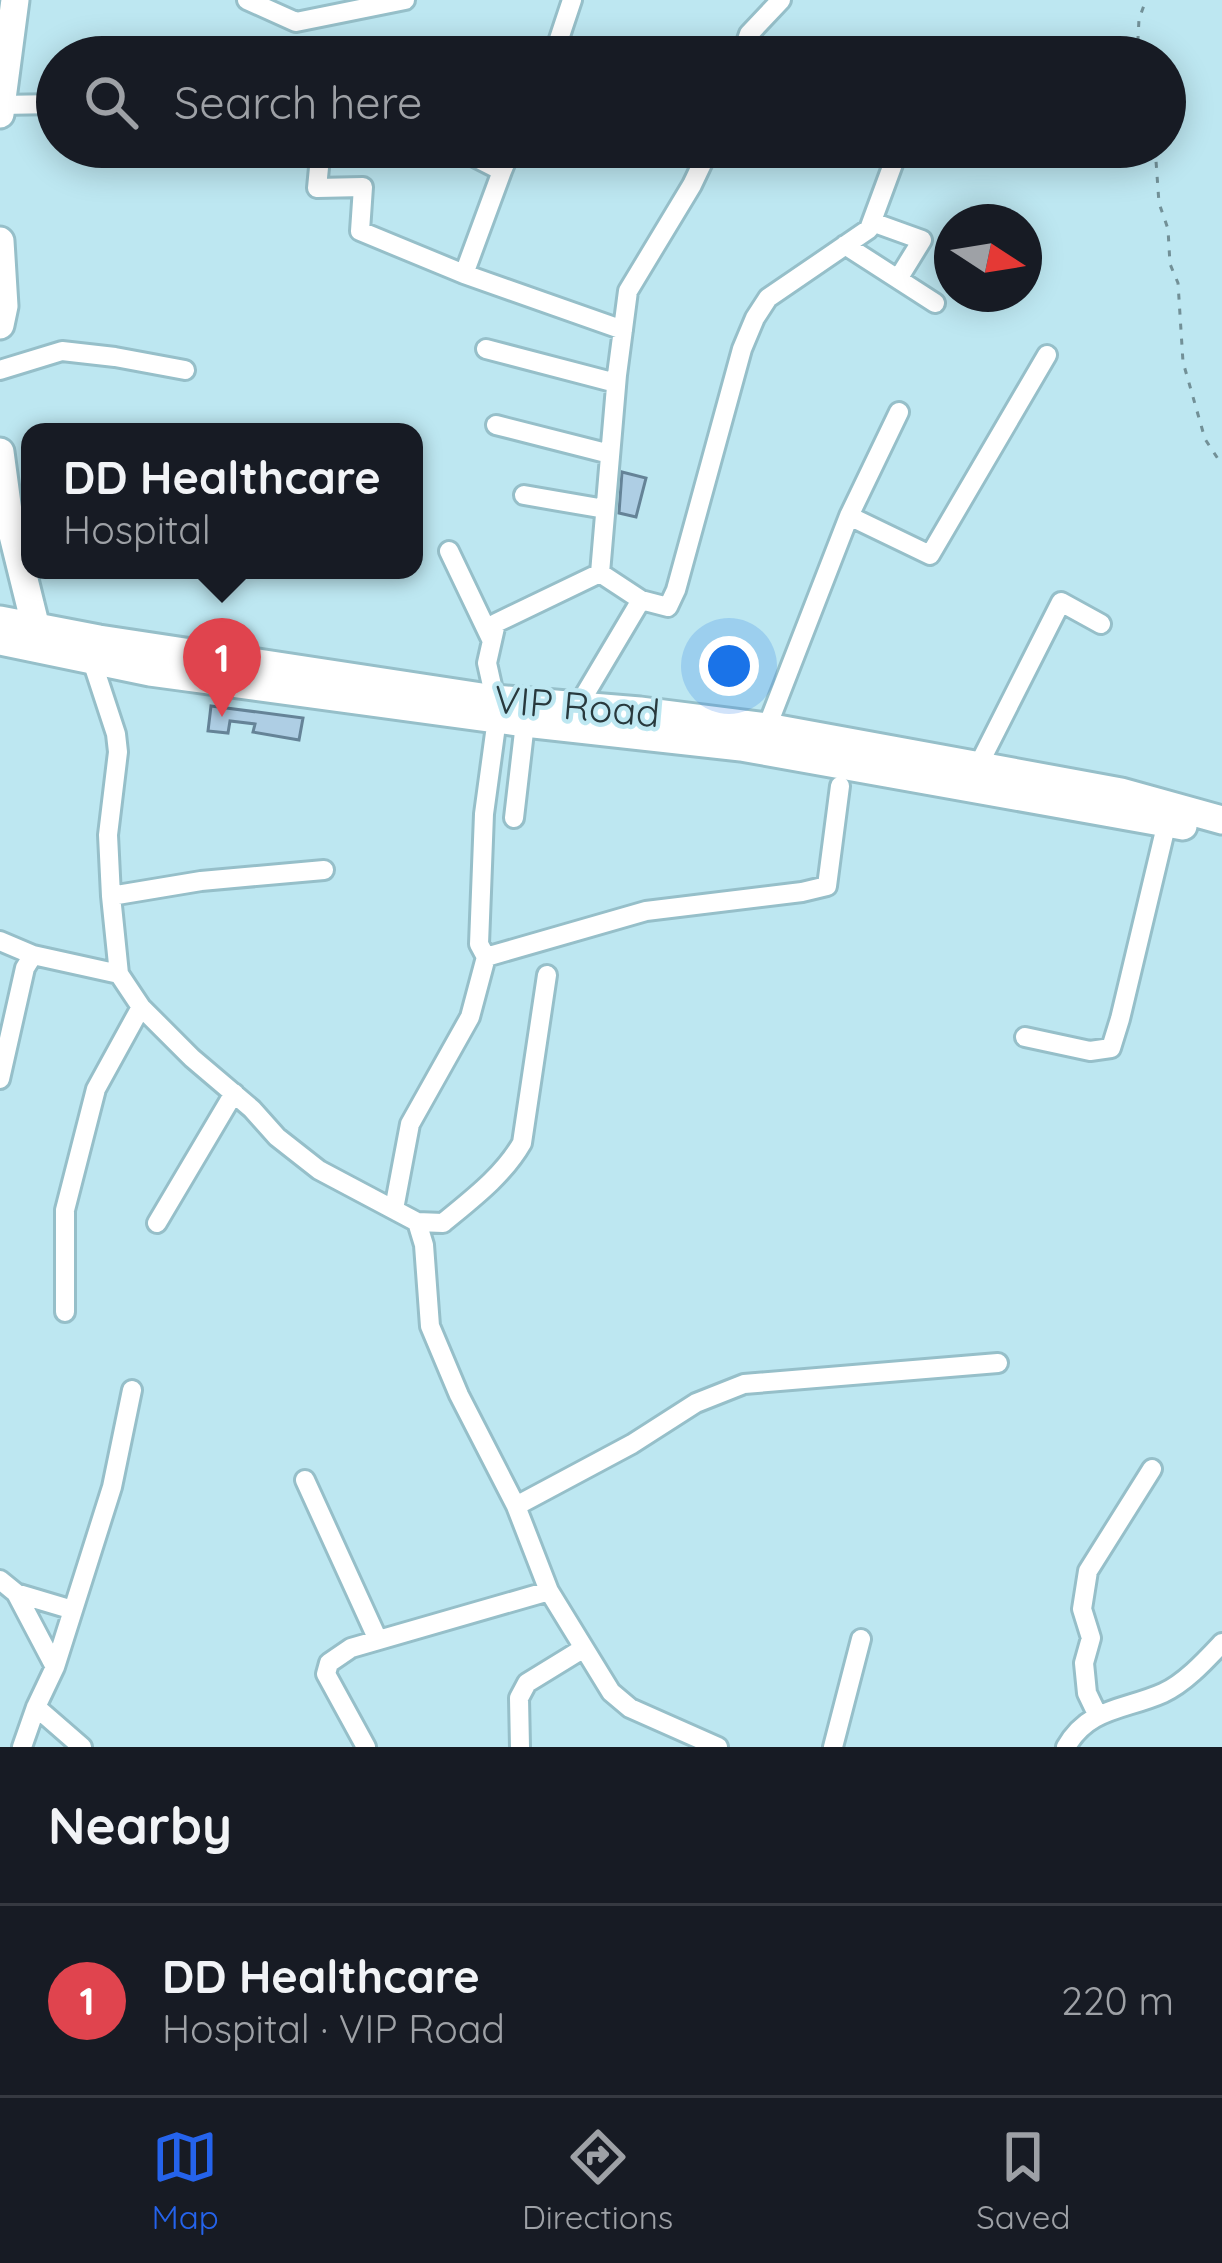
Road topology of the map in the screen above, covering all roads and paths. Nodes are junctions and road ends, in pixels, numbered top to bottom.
1 (15, 0) edge
2 (247, 0) edge
3 (405, 0) edge
4 (548, 0) edge
5 (781, 0) edge
6 (1146, 0) edge
7 (571, 4) edge
8 (560, 36) edge
9 (747, 36) edge
10 (1138, 36) edge
11 (1, 98) edge
12 (36, 102) edge
13 (319, 168) edge
14 (496, 168) edge
15 (503, 168) edge
16 (700, 168) edge
17 (892, 168) edge
18 (1156, 168) edge
19 (502, 171) junction
20 (872, 222) junction
21 (0, 241) edge
22 (845, 245) junction
23 (464, 274) junction
24 (898, 279) junction
25 (934, 302) edge
26 (0, 326) edge
27 (623, 330) junction
28 (486, 349) dead end
29 (1047, 355) dead end
30 (0, 370) edge
31 (185, 370) dead end
32 (616, 383) junction
33 (899, 412) dead end
34 (496, 425) dead end
35 (0, 452) edge
36 (610, 454) junction
37 (1222, 465) edge
38 (17, 489) edge
39 (524, 495) dead end
40 (605, 509) junction
41 (849, 517) junction
42 (449, 550) dead end
43 (600, 573) junction
44 (21, 576) edge
45 (22, 579) edge
46 (640, 600) junction
47 (0, 620) edge
48 (1101, 624) dead end
49 (34, 638) junction
50 (0, 641) edge
51 (492, 641) junction
52 (98, 650) junction
53 (495, 699) junction
54 (578, 706) junction
55 (525, 723) junction
56 (767, 727) junction
57 (495, 734) dead end
58 (978, 766) junction
59 (840, 786) dead end
60 (514, 818) dead end
61 (1222, 820) edge
62 (1167, 822) junction
63 (1222, 837) edge
64 (324, 870) dead end
65 (110, 896) junction
66 (0, 941) edge
67 (33, 955) junction
68 (485, 957) junction
69 (119, 974) junction
70 (547, 975) dead end
71 (141, 1007) junction
72 (1025, 1037) dead end
73 (0, 1078) edge
74 (234, 1094) junction
75 (394, 1209) junction
76 (417, 1222) junction
77 (157, 1223) dead end
78 (65, 1312) dead end
79 (998, 1363) dead end
80 (132, 1390) dead end
81 (1152, 1469) dead end
82 (305, 1480) dead end
83 (516, 1506) junction
84 (0, 1580) edge
85 (549, 1592) junction
86 (16, 1593) junction
87 (73, 1610) junction
88 (862, 1639) dead end
89 (378, 1640) junction
90 (1222, 1643) edge
91 (584, 1648) junction
92 (55, 1667) junction
93 (36, 1707) junction
94 (1098, 1716) junction
95 (22, 1747) edge
96 (82, 1747) edge
97 (366, 1747) edge
98 (520, 1747) edge
99 (718, 1747) edge
100 (833, 1747) edge
101 (1066, 1747) edge

1 - 11 main road
2 - 3 street
4 - 7 street
5 - 9 street
6 - 10 path
7 - 8 street
11 - 12 street
13 - 23 street
14 - 19 street
15 - 19 street
16 - 27 street
17 - 20 street
18 - 37 path
19 - 23 street
20 - 22 street
20 - 24 street
21 - 26 main road
22 - 24 street
22 - 46 street
23 - 27 street
24 - 25 street
27 - 32 street
28 - 32 street
29 - 41 street
30 - 31 street
32 - 36 street
33 - 41 street
34 - 36 street
35 - 38 main road
36 - 40 street
38 - 44 main road
39 - 40 street
40 - 43 street
41 - 56 street
42 - 51 street
43 - 46 street
43 - 51 street
45 - 49 main road
46 - 54 street
47 - 49 main road, VIP Road
48 - 58 street
49 - 50 main road, VIP Road
49 - 52 main road, VIP Road
51 - 53 street
52 - 53 main road, VIP Road
52 - 55 main road, VIP Road
52 - 65 street
53 - 54 main road, VIP Road
54 - 56 main road, VIP Road
55 - 60 street
55 - 62 main road, VIP Road
56 - 58 main road, VIP Road
57 - 68 street
58 - 61 main road, VIP Road
59 - 68 street
62 - 63 main road, VIP Road
62 - 72 street
64 - 65 street
65 - 69 street
66 - 67 street
67 - 69 street
67 - 73 street
68 - 75 street
69 - 71 street
70 - 76 street
71 - 74 street
71 - 78 street
74 - 75 street
74 - 77 street
75 - 76 street
76 - 83 street
79 - 83 street
80 - 87 street
81 - 94 street
82 - 89 street
83 - 85 street
84 - 86 street
85 - 89 street
85 - 91 street
86 - 87 street
86 - 92 street
87 - 92 street
88 - 100 street
89 - 97 street
90 - 94 street
91 - 98 street
91 - 99 street
92 - 93 street
93 - 95 street
93 - 96 street
94 - 101 street

